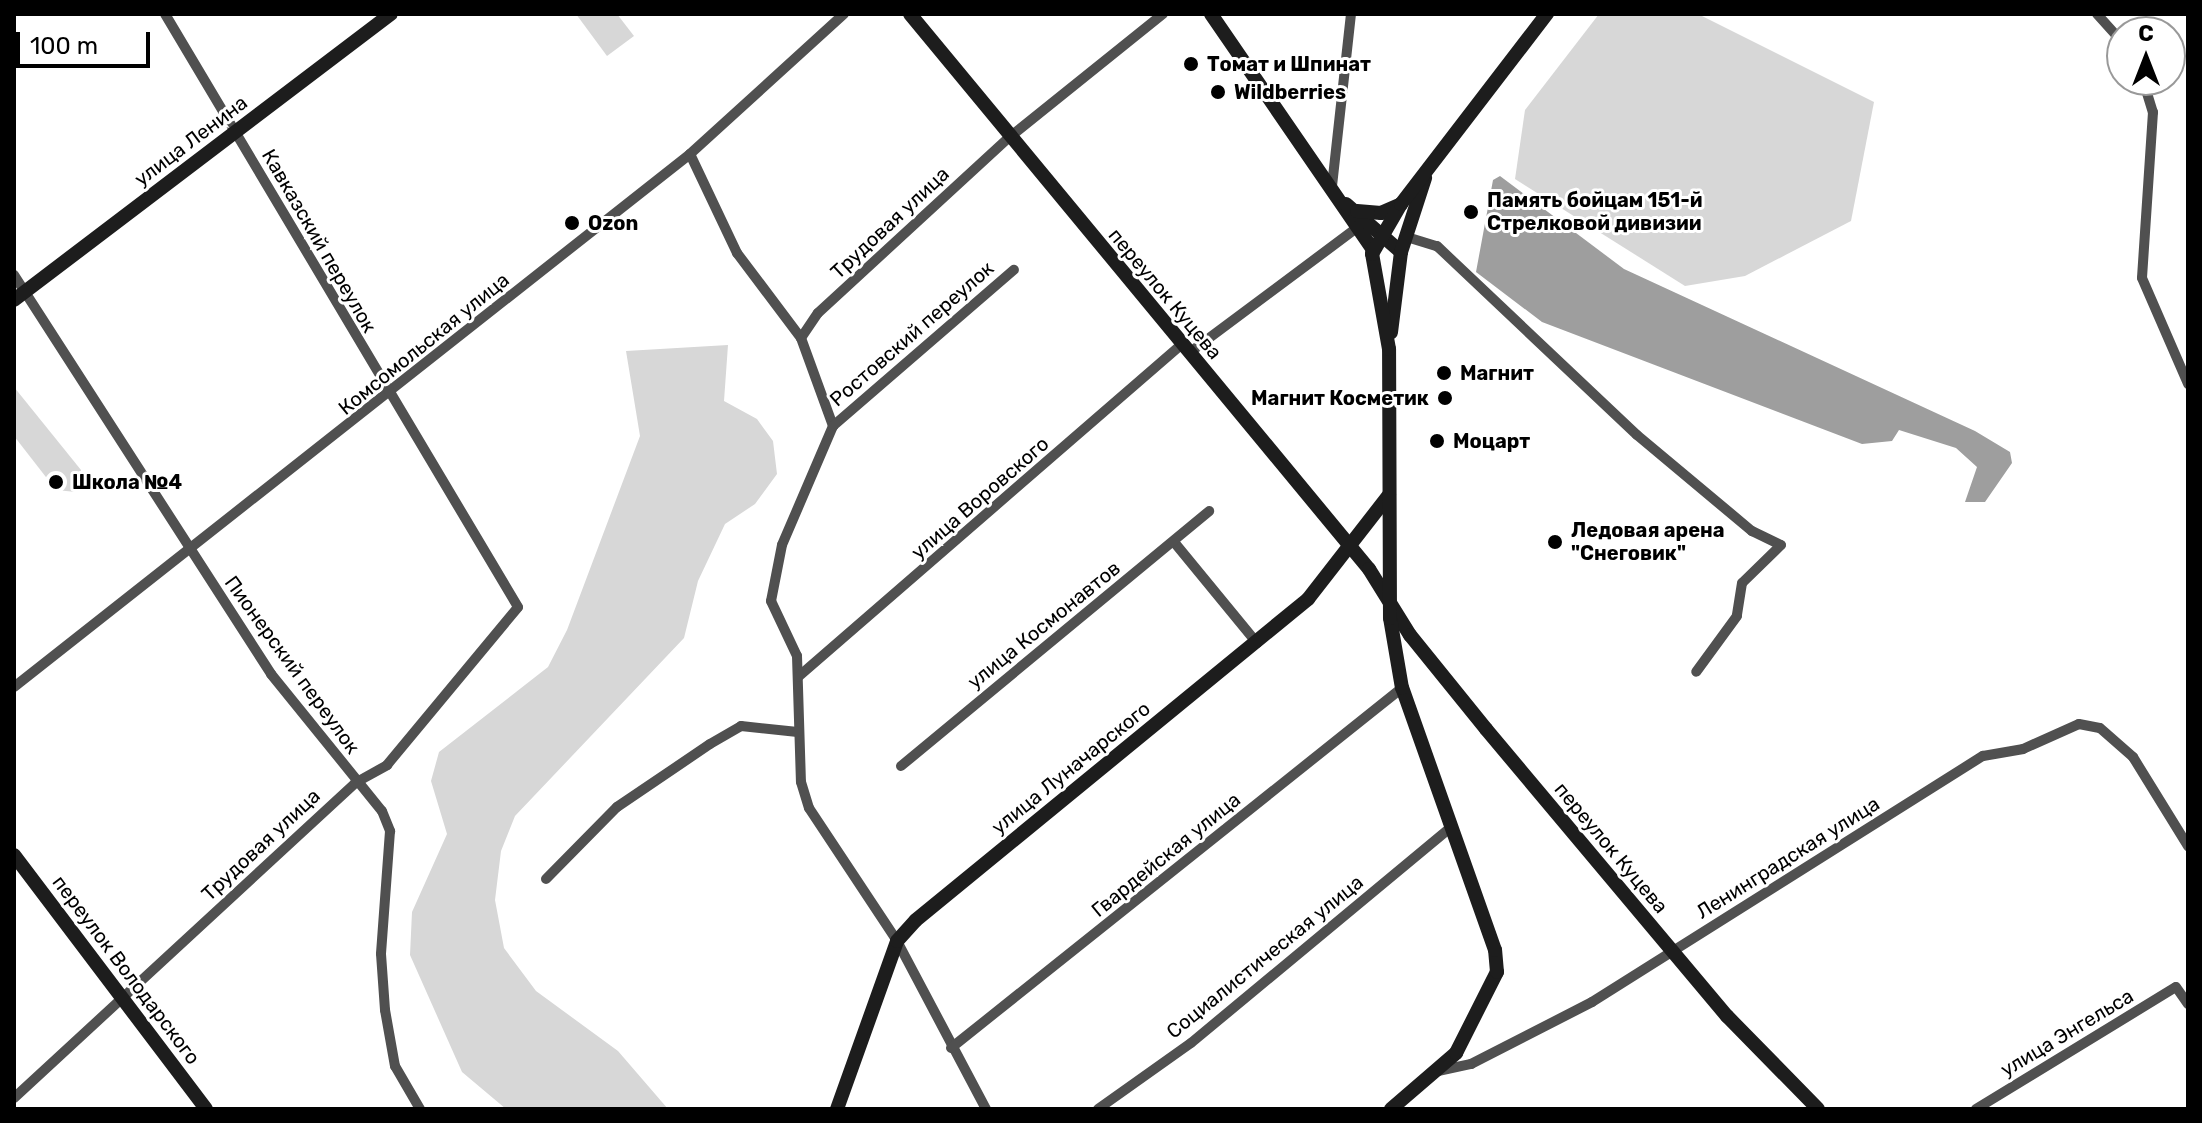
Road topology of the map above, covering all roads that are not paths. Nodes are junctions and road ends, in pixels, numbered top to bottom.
1 (165, 14) edge
2 (391, 14) edge
3 (844, 14) edge
4 (910, 14) edge
5 (1163, 14) edge
6 (1211, 14) edge
7 (1351, 14) edge
8 (1547, 14) edge
9 (2148, 96) edge
10 (236, 132) junction
11 (1012, 135) junction
12 (690, 154) junction
13 (1427, 170) junction
14 (1332, 186) junction
15 (1343, 202) junction
16 (1401, 204) junction
17 (1357, 211) junction
18 (1357, 228) junction
19 (1410, 238) junction
20 (1386, 248) junction
21 (1014, 270) dead end
22 (14, 275) edge
23 (20, 295) edge
24 (801, 338) junction
25 (1185, 348) junction
26 (1389, 349) junction
27 (2188, 384) edge
28 (389, 397) junction
29 (833, 426) junction
30 (1390, 495) junction
31 (1209, 511) dead end
32 (1174, 542) junction
33 (1350, 550) junction
34 (189, 552) junction
35 (1389, 600) junction
36 (518, 607) joint
37 (1257, 643) junction
38 (1696, 672) dead end
39 (798, 677) junction
40 (14, 687) edge
41 (1402, 688) junction
42 (798, 732) junction
43 (901, 766) dead end
44 (355, 783) junction
45 (1451, 827) junction
46 (2188, 846) edge
47 (14, 855) edge
48 (546, 879) dead end
49 (897, 941) junction
50 (1673, 954) junction
51 (1490, 996) joint
52 (121, 999) junction
53 (2188, 1004) edge
54 (951, 1048) junction
55 (1438, 1071) junction
56 (14, 1098) edge
57 (1399, 1106) edge
58 (1809, 1106) edge
59 (206, 1109) edge
60 (420, 1109) edge
61 (837, 1109) edge
62 (986, 1109) edge
63 (1098, 1109) edge
64 (1976, 1109) edge

1 - 10 street, Кавказский переулок
2 - 10 street, улица Ленина
3 - 12 street, Комсомольская улица
4 - 11 street, переулок Куцева
5 - 11 street, Трудовая улица
6 - 14 street
7 - 14 street
8 - 13 street
9 - 27 street
10 - 23 street, улица Ленина
10 - 28 street, Кавказский переулок
11 - 24 street, Трудовая улица
11 - 25 street, переулок Куцева
12 - 24 street, Ростовский переулок
12 - 28 street, Комсомольская улица
13 - 16 street
13 - 19 street
14 - 15 street
15 - 17 street
15 - 18 street
16 - 17 street
16 - 20 street
17 - 20 street
18 - 20 street
18 - 25 street, улица Воровского
19 - 20 street
19 - 38 street
20 - 26 street
20 - 26 street
21 - 29 street, Ростовский переулок
22 - 23 street, Пионерский переулок
23 - 34 street, Пионерский переулок
24 - 29 street, Ростовский переулок
25 - 33 street, переулок Куцева
25 - 39 street, улица Воровского
26 - 30 street
28 - 34 street, Комсомольская улица
28 - 36 street, Кавказский переулок
29 - 39 street, Ростовский переулок
30 - 33 street, улица Луначарского
30 - 35 street
31 - 32 street, улица Космонавтов
32 - 37 street
32 - 43 street, улица Космонавтов
33 - 35 street, переулок Куцева
33 - 37 street, улица Луначарского
34 - 40 street, Комсомольская улица
34 - 44 street, Пионерский переулок
35 - 41 street, переулок Куцева
35 - 50 street, переулок Куцева
36 - 44 street, Трудовая улица
37 - 49 street, улица Луначарского
39 - 42 street, Ростовский переулок
41 - 45 street, переулок Куцева
41 - 54 street, Гвардейская улица
42 - 48 street
42 - 49 street, Ростовский переулок
44 - 52 street, Трудовая улица
44 - 60 street, Пионерский переулок
45 - 51 street, переулок Куцева
45 - 63 street, Социалистическая улица
46 - 50 street, Ленинградская улица
47 - 52 street, переулок Володарского
49 - 54 street, Ростовский переулок
49 - 61 street
50 - 55 street, Ленинградская улица
50 - 58 street, переулок Куцева
51 - 55 street, Ленинградская улица
52 - 56 street, Трудовая улица
52 - 59 street, переулок Володарского
53 - 64 street, улица Энгельса
54 - 62 street, Ростовский переулок
55 - 57 street, Ленинградская улица

